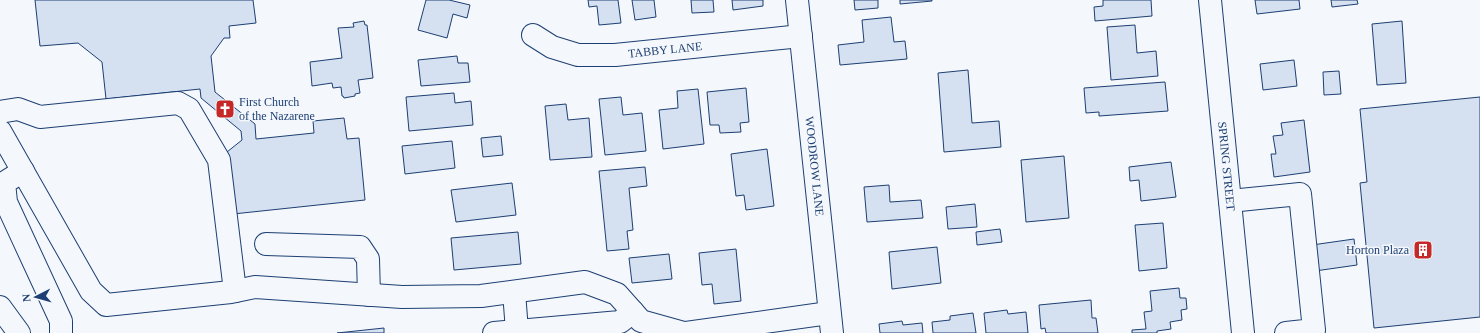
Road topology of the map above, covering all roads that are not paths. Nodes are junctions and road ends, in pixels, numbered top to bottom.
1 (797, 0) edge
2 (1210, 0) edge
3 (533, 35) dead end
4 (801, 36) junction
5 (0, 112) edge
6 (0, 131) edge
7 (23, 171) junction
8 (1230, 201) junction
9 (266, 244) dead end
10 (235, 291) junction
11 (514, 292) junction
12 (368, 295) junction
13 (0, 307) edge
14 (633, 312) junction
15 (831, 323) edge
16 (517, 331) junction
17 (19, 333) edge
18 (61, 333) edge
19 (494, 333) edge
20 (685, 333) edge
21 (1243, 333) edge
22 (1286, 333) edge

1 - 4 street, WOODROW LANE
2 - 8 street, SPRING STREET
3 - 4 street, TABBY LANE
4 - 15 street, WOODROW LANE
5 - 10 street
6 - 7 street
7 - 10 street
7 - 18 street
8 - 21 street, SPRING STREET
8 - 22 street
9 - 12 street
10 - 12 street
11 - 12 street
11 - 14 street
11 - 16 street
13 - 17 street
14 - 16 street
14 - 20 street
15 - 20 street
16 - 19 street

